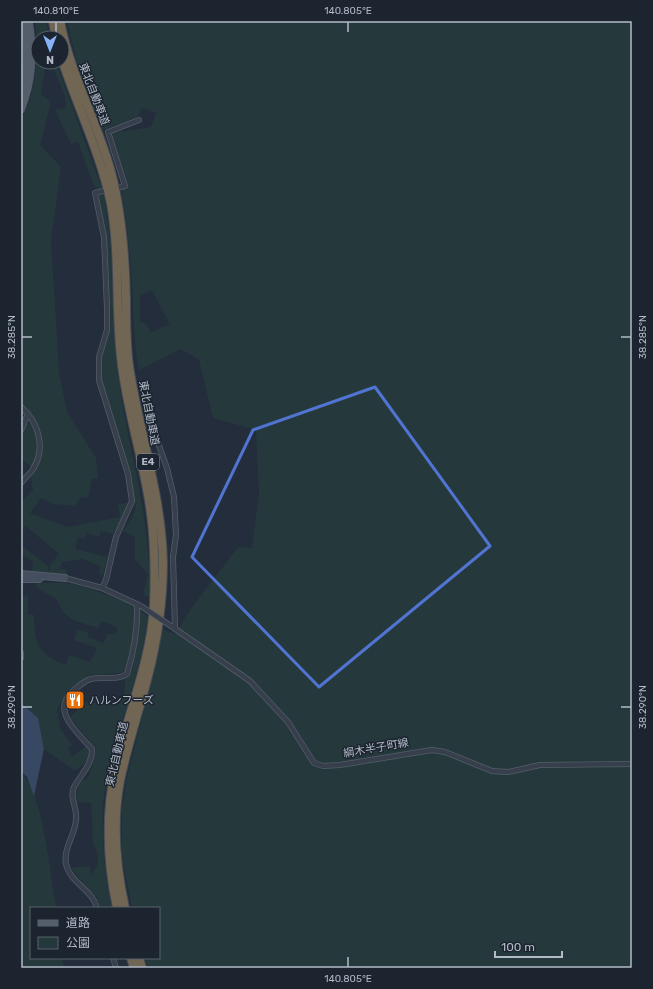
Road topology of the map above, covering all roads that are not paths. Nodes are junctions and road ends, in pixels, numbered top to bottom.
1 (23, 21) edge
2 (29, 21) edge
3 (60, 21) edge
4 (66, 70) edge
5 (21, 93) edge
6 (21, 110) edge
7 (139, 120) dead end
8 (120, 187) dead end
9 (103, 191) dead end
10 (146, 398) dead end
11 (21, 407) edge
12 (28, 414) junction
13 (21, 430) edge
14 (21, 483) edge
15 (21, 574) edge
16 (65, 578) junction
17 (21, 579) edge
18 (102, 588) junction
19 (139, 605) junction
20 (173, 627) junction
21 (21, 653) edge
22 (21, 658) edge
23 (632, 764) edge
24 (98, 907) edge
25 (117, 907) edge
26 (125, 907) edge

1 - 5 main road
2 - 6 main road
3 - 26 highway, 東北自動車道 / E4
4 - 25 highway, 東北自動車道 / E4
7 - 8 street
9 - 18 street
10 - 20 street
11 - 12 street
12 - 13 street
12 - 14 street
15 - 16 street
16 - 17 street
16 - 18 street, 綱木半子町線
18 - 19 street, 綱木半子町線
19 - 20 street, 綱木半子町線, bridge
19 - 24 street
20 - 23 street, 綱木半子町線
21 - 22 street

